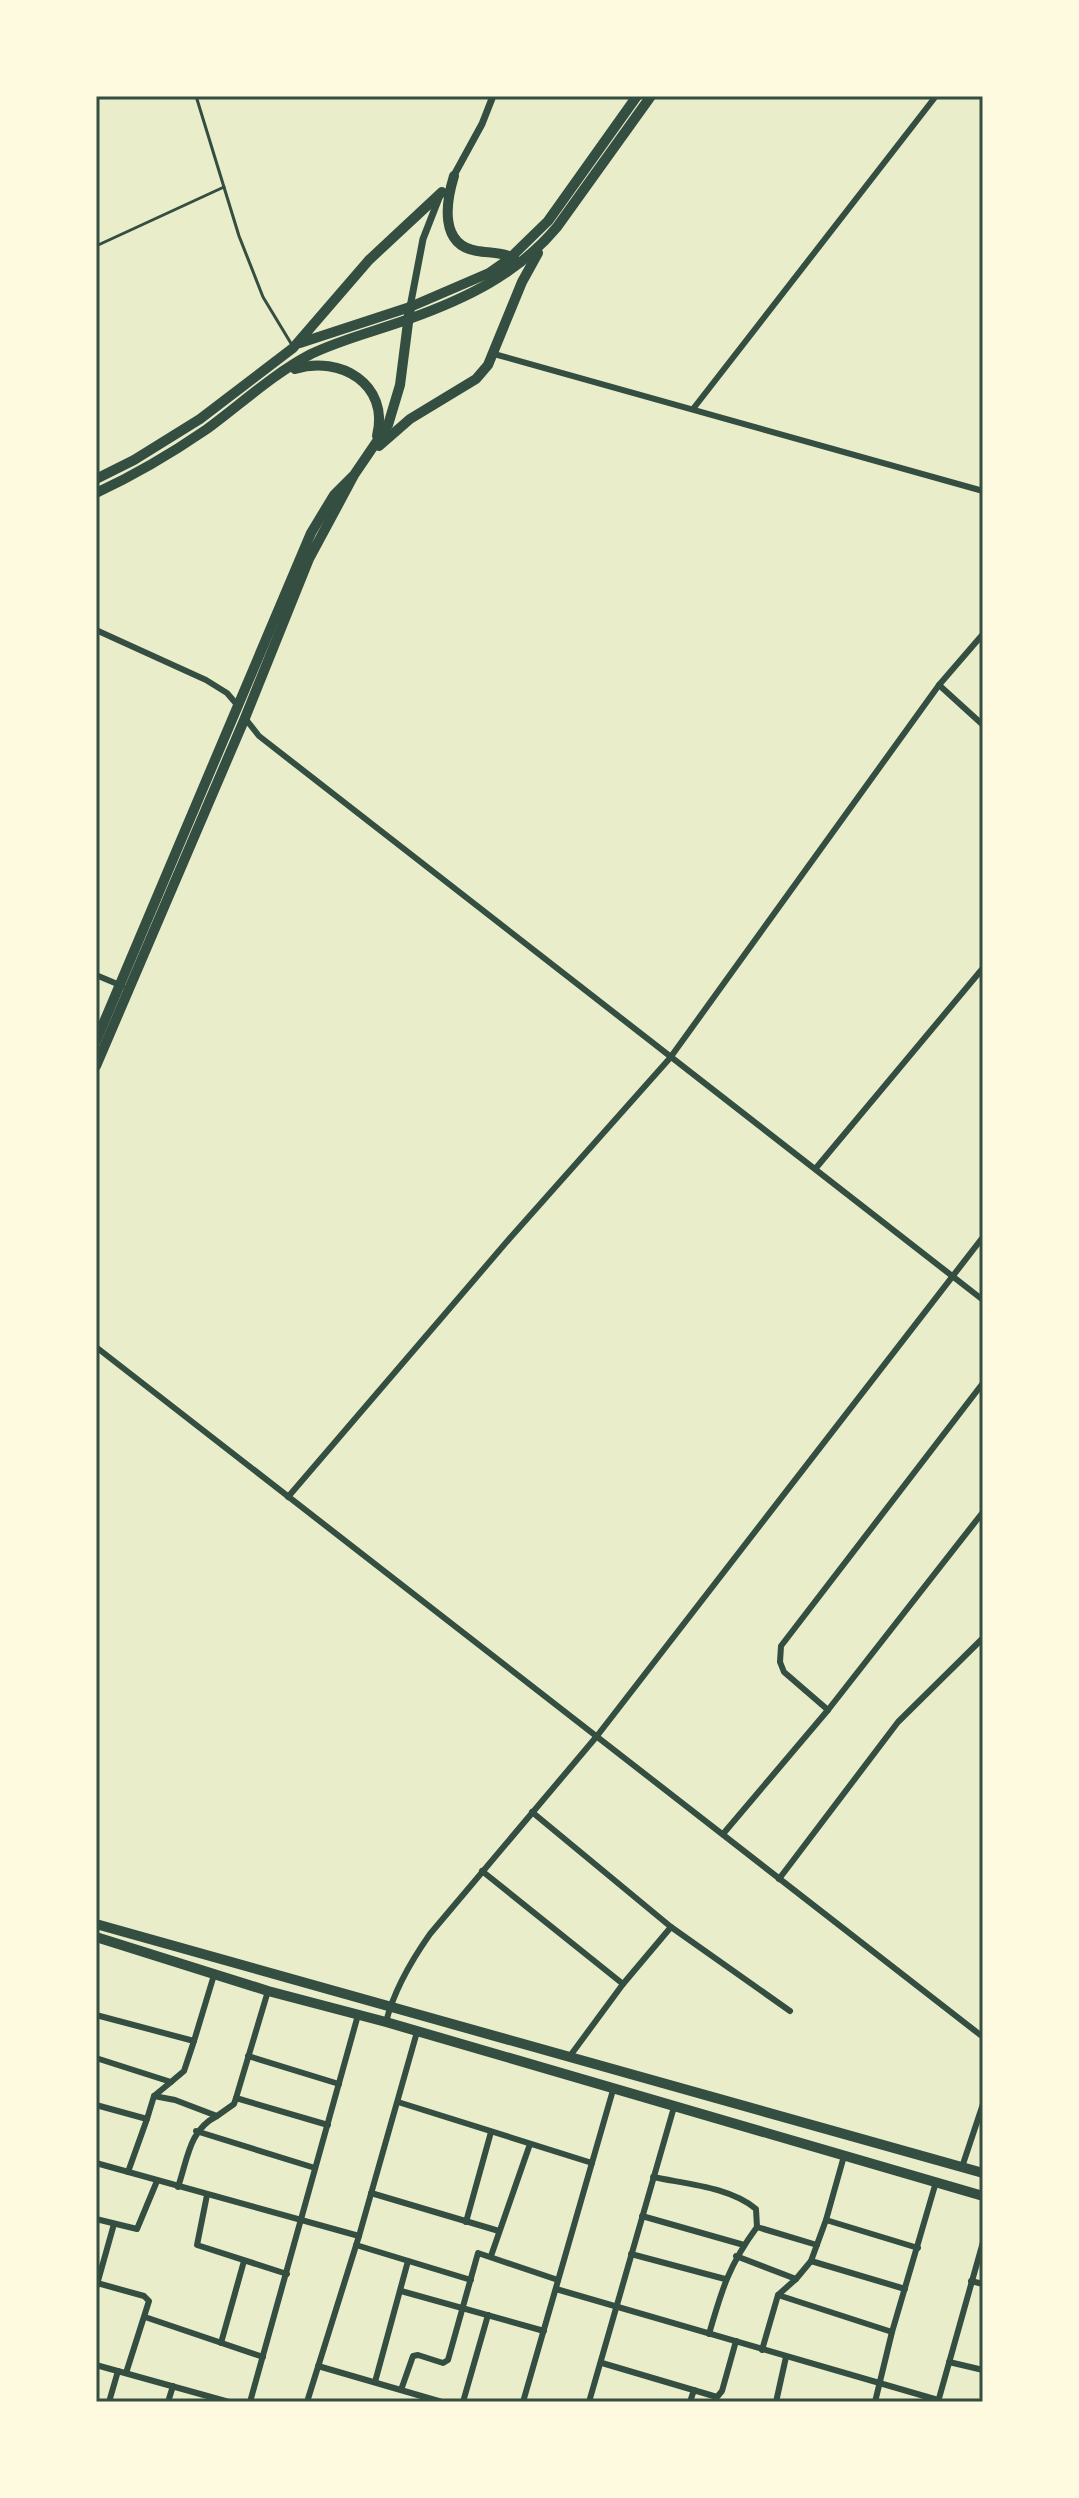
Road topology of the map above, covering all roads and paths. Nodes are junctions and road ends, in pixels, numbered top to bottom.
1 (196, 96) edge
2 (493, 96) edge
3 (637, 96) edge
4 (651, 96) edge
5 (936, 96) edge
6 (454, 176) junction
7 (224, 187) junction
8 (442, 192) junction
9 (96, 246) edge
10 (541, 246) junction
11 (516, 261) junction
12 (522, 282) junction
13 (410, 307) junction
14 (409, 319) junction
15 (296, 346) junction
16 (494, 354) junction
17 (281, 372) junction
18 (693, 409) junction
19 (371, 452) junction
20 (354, 475) junction
21 (97, 486) edge
22 (983, 491) edge
23 (96, 630) edge
24 (983, 634) edge
25 (939, 685) junction
26 (238, 704) junction
27 (245, 718) junction
28 (983, 725) edge
29 (983, 968) edge
30 (96, 975) edge
31 (124, 987) junction
32 (96, 1041) edge
33 (670, 1058) junction
34 (96, 1066) edge
35 (816, 1168) junction
36 (983, 1237) edge
37 (952, 1276) junction
38 (983, 1300) edge
39 (96, 1347) edge
40 (983, 1383) edge
41 (288, 1497) junction
42 (983, 1512) edge
43 (983, 1638) edge
44 (828, 1710) junction
45 (597, 1736) junction
46 (532, 1812) junction
47 (723, 1834) junction
48 (482, 1871) junction
49 (779, 1879) junction
50 (96, 1924) edge
51 (671, 1927) junction
52 (97, 1939) edge
53 (214, 1975) junction
54 (623, 1984) junction
55 (268, 1991) junction
56 (390, 2006) junction
57 (790, 2011) dead end
58 (96, 2015) edge
59 (358, 2015) junction
60 (386, 2022) junction
61 (417, 2032) junction
62 (983, 2037) edge
63 (194, 2041) junction
64 (248, 2056) junction
65 (570, 2056) junction
66 (96, 2058) edge
67 (171, 2082) junction
68 (339, 2084) junction
69 (613, 2090) junction
70 (154, 2096) junction
71 (236, 2098) junction
72 (398, 2102) junction
73 (983, 2104) edge
74 (96, 2105) edge
75 (674, 2107) junction
76 (217, 2116) junction
77 (147, 2119) junction
78 (328, 2125) junction
79 (196, 2131) junction
80 (491, 2132) junction
81 (530, 2144) junction
82 (844, 2156) junction
83 (96, 2163) edge
84 (592, 2163) junction
85 (962, 2167) junction
86 (315, 2168) junction
87 (128, 2172) junction
88 (983, 2173) edge
89 (653, 2177) junction
90 (157, 2181) junction
91 (936, 2182) junction
92 (178, 2187) junction
93 (371, 2193) junction
94 (207, 2195) junction
95 (983, 2196) edge
96 (642, 2216) junction
97 (96, 2219) edge
98 (826, 2220) junction
99 (301, 2221) junction
100 (466, 2222) junction
101 (114, 2224) junction
102 (757, 2227) junction
103 (499, 2231) junction
104 (359, 2236) junction
105 (983, 2242) edge
106 (356, 2245) junction
107 (744, 2245) junction
108 (817, 2245) junction
109 (918, 2248) junction
110 (631, 2254) junction
111 (491, 2256) junction
112 (736, 2256) junction
113 (244, 2261) junction
114 (408, 2261) junction
115 (811, 2261) junction
116 (99, 2265) edge
117 (287, 2274) junction
118 (725, 2279) junction
119 (796, 2279) junction
120 (471, 2280) junction
121 (558, 2280) junction
122 (971, 2281) junction
123 (983, 2284) edge
124 (97, 2285) edge
125 (556, 2289) junction
126 (905, 2289) junction
127 (401, 2291) junction
128 (778, 2295) junction
129 (616, 2307) junction
130 (464, 2308) junction
131 (488, 2315) junction
132 (145, 2317) junction
133 (544, 2331) junction
134 (892, 2332) junction
135 (709, 2334) junction
136 (736, 2341) junction
137 (221, 2343) junction
138 (762, 2350) junction
139 (263, 2357) junction
140 (786, 2357) junction
141 (949, 2362) junction
142 (602, 2363) junction
143 (96, 2365) edge
144 (318, 2366) junction
145 (983, 2370) edge
146 (122, 2372) junction
147 (375, 2382) junction
148 (881, 2383) junction
149 (173, 2386) junction
150 (401, 2390) junction
151 (694, 2390) junction
152 (591, 2401) edge
153 (938, 2401) edge
154 (109, 2402) edge
155 (168, 2402) edge
156 (229, 2402) edge
157 (250, 2402) edge
158 (307, 2402) edge
159 (442, 2402) edge
160 (463, 2402) edge
161 (523, 2402) edge
162 (690, 2402) edge
163 (776, 2402) edge
164 (875, 2402) edge

1 - 7 lane
2 - 6 street
3 - 11 highway
4 - 10 highway
5 - 18 street
6 - 8 street
6 - 11 highway
7 - 9 lane
7 - 15 lane
8 - 13 street
8 - 15 highway
10 - 11 highway
10 - 12 highway
11 - 12 highway
11 - 13 highway
11 - 14 highway
12 - 16 highway
13 - 14 highway
13 - 15 highway
14 - 17 highway
14 - 19 highway
15 - 21 highway
16 - 18 street
16 - 19 highway
17 - 19 highway
17 - 21 highway
18 - 22 street
19 - 20 highway
20 - 26 highway
20 - 27 highway
23 - 26 street
24 - 25 street
25 - 28 street
25 - 33 street
26 - 27 street
26 - 31 highway
27 - 31 highway
27 - 33 street
29 - 35 street
30 - 31 street
31 - 32 highway
31 - 34 highway
33 - 35 street
33 - 41 street
35 - 37 street
36 - 37 street
37 - 38 street
37 - 45 street
39 - 41 street
40 - 44 street
41 - 45 street
42 - 44 street
43 - 49 street
44 - 47 street
45 - 46 street
45 - 47 street
46 - 48 street
46 - 51 street
47 - 49 street
48 - 54 street
48 - 56 street
49 - 62 street
50 - 56 highway
51 - 54 street
51 - 57 street
52 - 53 highway
53 - 55 highway
53 - 63 street
54 - 65 street
55 - 59 highway
55 - 64 street
56 - 60 street
56 - 65 highway
58 - 63 street
59 - 60 highway
59 - 68 street
60 - 61 highway
61 - 69 highway
61 - 72 street
63 - 67 street
64 - 68 street
64 - 71 street
65 - 85 highway
66 - 67 street
67 - 70 street
68 - 78 street
69 - 75 highway
69 - 84 street
70 - 76 street
70 - 77 street
71 - 76 street
71 - 78 street
72 - 80 street
72 - 93 street
73 - 85 street
74 - 77 street
75 - 82 highway
75 - 89 street
76 - 79 street
77 - 87 street
78 - 86 street
79 - 86 street
79 - 92 street
80 - 81 street
80 - 100 street
81 - 84 street
81 - 103 street
82 - 91 highway
82 - 98 street
83 - 87 street
84 - 121 street
85 - 88 highway
86 - 99 street
87 - 90 street
89 - 96 street
89 - 102 street
90 - 92 street
90 - 101 street
91 - 95 highway
91 - 109 street
92 - 94 street
93 - 100 street
93 - 104 street
94 - 99 street
94 - 113 street
96 - 107 street
96 - 110 street
97 - 101 street
98 - 108 street
98 - 109 street
99 - 104 street
99 - 117 street
100 - 103 street
101 - 116 street
102 - 107 street
102 - 108 street
103 - 111 street
104 - 106 street
105 - 122 street
106 - 114 street
106 - 144 street
107 - 112 street
108 - 115 street
109 - 126 street
110 - 118 street
110 - 129 street
111 - 120 street
111 - 121 street
112 - 118 street
112 - 119 street
113 - 117 street
113 - 137 street
114 - 120 street
114 - 127 street
115 - 119 street
115 - 126 street
116 - 124 street
117 - 139 street
118 - 135 street
119 - 128 street
120 - 130 street
121 - 125 street
122 - 123 street
122 - 141 street
124 - 132 street
125 - 129 street
125 - 133 street
126 - 134 street
127 - 130 street
127 - 147 street
128 - 134 street
128 - 138 street
129 - 135 street
129 - 142 street
130 - 131 street
130 - 150 street
131 - 133 street
131 - 160 street
132 - 137 street
132 - 146 street
133 - 161 street
134 - 148 street
135 - 136 street
136 - 138 street
136 - 151 street
137 - 139 street
138 - 140 street
139 - 157 street
140 - 148 street
140 - 163 street
141 - 145 street
141 - 153 street
142 - 151 street
142 - 152 street
143 - 146 street
144 - 147 street
144 - 158 street
146 - 149 street
146 - 154 street
147 - 150 street
148 - 153 street
148 - 164 street
149 - 155 street
149 - 156 street
150 - 159 street
151 - 162 street

